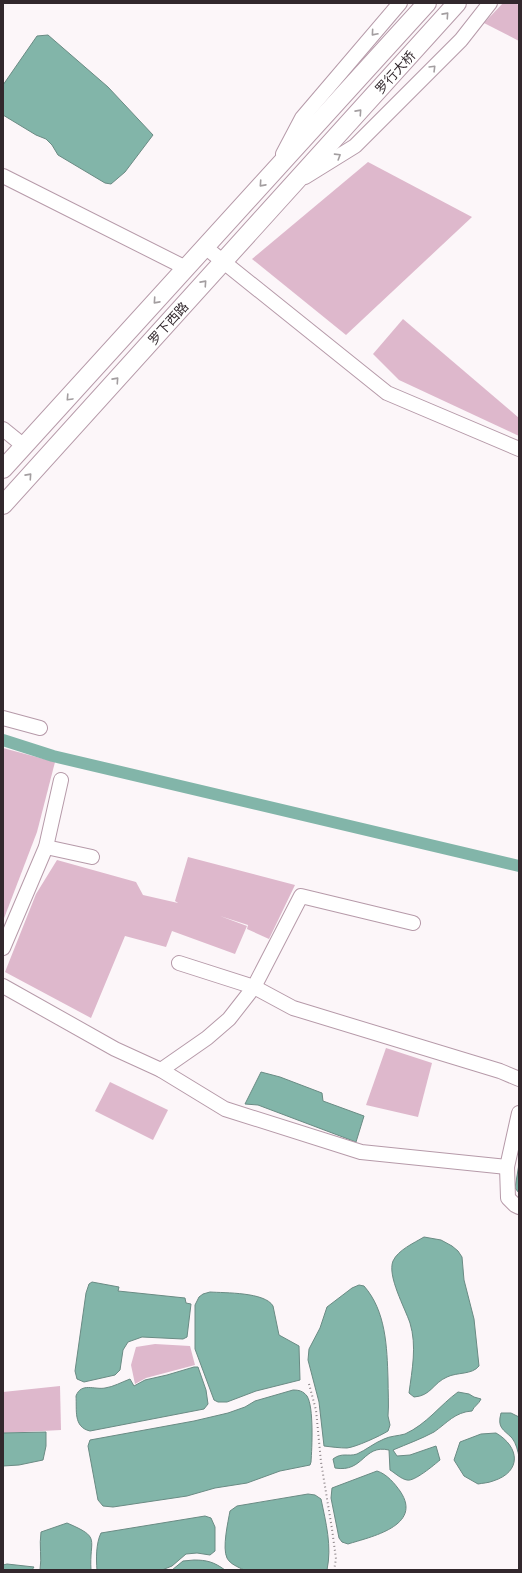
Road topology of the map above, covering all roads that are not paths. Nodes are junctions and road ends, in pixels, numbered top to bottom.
1 (400, 3) edge
2 (427, 3) edge
3 (457, 3) edge
4 (490, 3) edge
5 (317, 124) joint
6 (333, 141) joint
7 (275, 170) junction
8 (3, 176) edge
9 (293, 184) junction
10 (205, 247) junction
11 (223, 261) junction
12 (186, 268) junction
13 (3, 429) edge
14 (24, 446) junction
15 (519, 449) edge
16 (3, 469) edge
17 (3, 505) edge
18 (3, 718) edge
19 (40, 728) dead end
20 (61, 780) dead end
21 (46, 847) junction
22 (92, 857) dead end
23 (414, 923) dead end
24 (3, 948) edge
25 (179, 963) dead end
26 (3, 986) edge
27 (254, 987) junction
28 (161, 1070) junction
29 (519, 1079) edge
30 (519, 1113) edge
31 (506, 1167) junction
32 (519, 1207) edge

1 -> 7 street
2 - 5 main road, 罗行大桥
6 -> 3 main road, 罗行大桥
9 -> 4 street
5 - 7 main road, 罗下西路
6 - 9 main road, 罗下西路
7 -> 10 main road, 罗下西路
8 - 12 street
9 - 11 main road, 罗下西路
10 - 11 street
10 - 12 main road, 罗下西路
11 - 15 street
17 -> 11 main road, 罗下西路
12 -> 14 main road, 罗下西路
13 - 14 street
14 - 16 main road, 罗下西路
18 - 19 street
20 - 21 street
21 - 22 street
21 - 24 street
23 - 27 street
25 - 27 street
26 - 28 street
27 - 28 street
27 - 29 street
28 - 31 street
30 - 31 street
31 - 32 street

